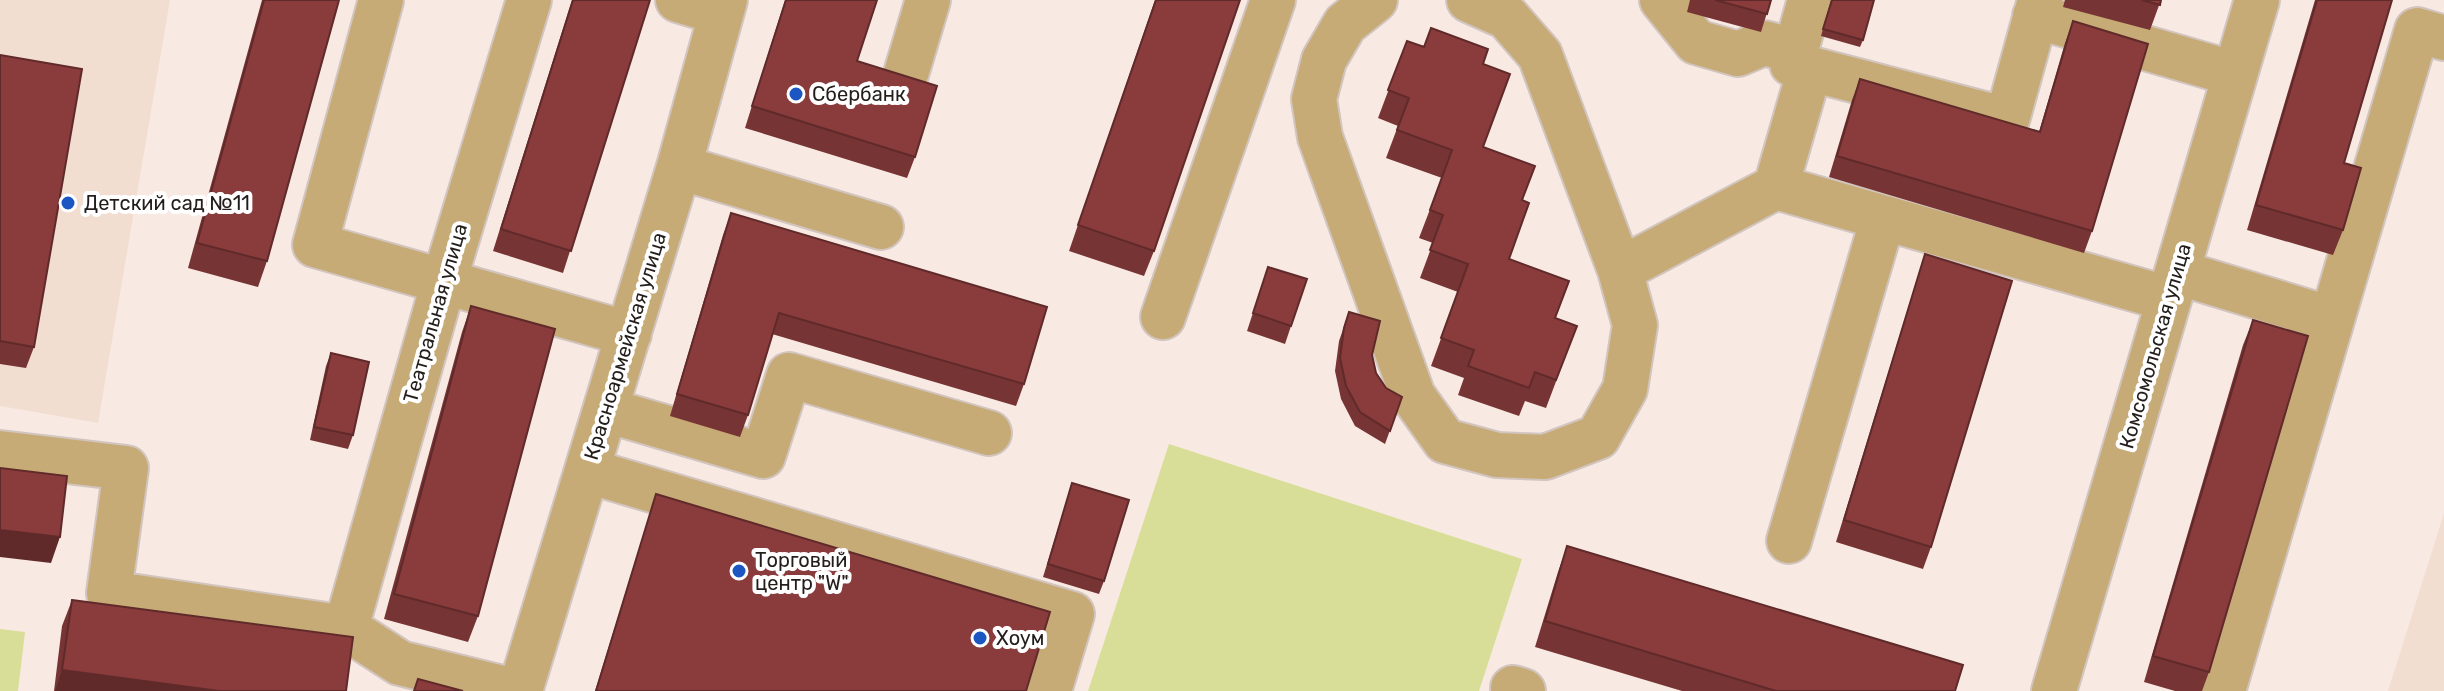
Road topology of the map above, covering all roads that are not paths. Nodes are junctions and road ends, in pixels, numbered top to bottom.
1 (381, 0) edge
2 (529, 0) edge
3 (678, 0) edge
4 (928, 0) edge
5 (1273, 0) edge
6 (1375, 0) edge
7 (1469, 0) edge
8 (1662, 0) edge
9 (1810, 0) edge
10 (2257, 0) edge
11 (723, 7) edge
12 (2037, 8) edge
13 (2444, 38) edge
14 (1802, 60) junction
15 (906, 74) edge
16 (2235, 74) junction
17 (679, 167) junction
18 (1776, 187) junction
19 (1883, 218) junction
20 (881, 227) dead end
21 (1620, 270) junction
22 (444, 281) junction
23 (2173, 286) junction
24 (1163, 317) dead end
25 (2331, 319) junction
26 (629, 334) junction
27 (606, 410) junction
28 (989, 433) dead end
29 (0, 453) edge
30 (588, 471) junction
31 (1789, 541) dead end
32 (346, 628) junction
33 (514, 691) edge
34 (520, 691) edge
35 (1049, 691) edge
36 (2055, 691) edge
37 (2223, 691) edge

1 - 22 street
2 - 22 street, Театральная улица
3 - 11 street
4 - 15 street
5 - 24 street
6 - 21 street
7 - 21 street
8 - 14 street
9 - 14 street
10 - 16 street, Комсомольская улица
11 - 17 street, Красноармейская улица
12 - 14 street
12 - 16 street
13 - 25 street
14 - 18 street
16 - 23 street, Комсомольская улица
17 - 20 street
17 - 26 street, Красноармейская улица
18 - 19 street
18 - 21 street
19 - 23 street
19 - 31 street
22 - 26 street
22 - 32 street, Театральная улица
23 - 25 street
23 - 36 street, Комсомольская улица
25 - 37 street
26 - 27 street, Красноармейская улица
27 - 28 street
27 - 30 street, Красноармейская улица
29 - 32 street
30 - 34 street, Красноармейская улица
30 - 35 street
32 - 33 street

